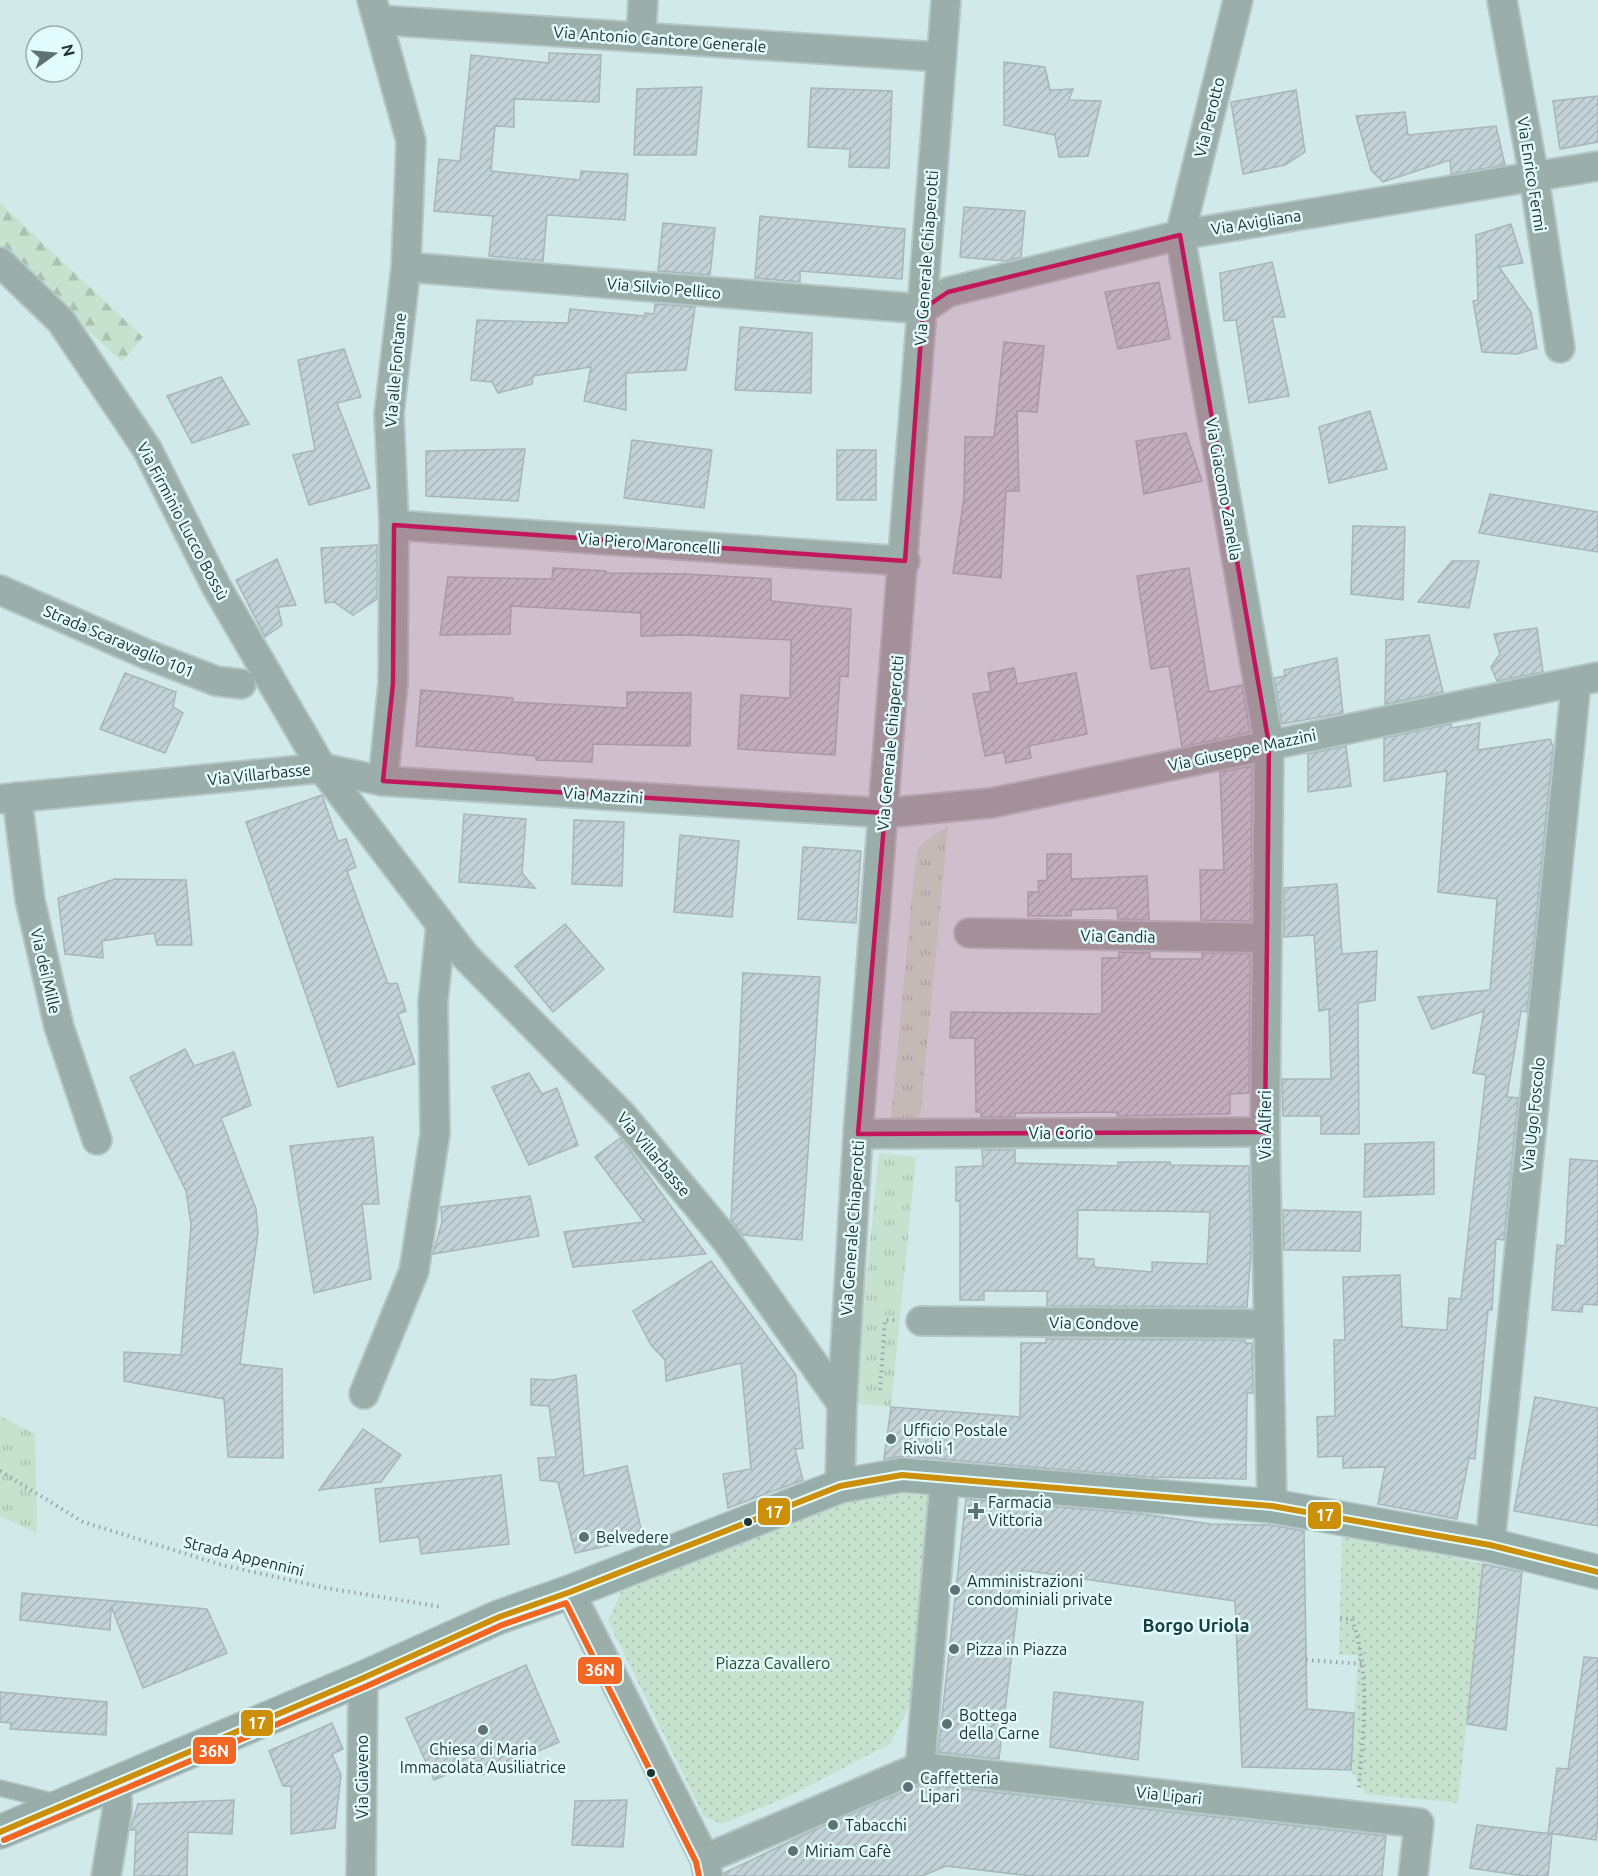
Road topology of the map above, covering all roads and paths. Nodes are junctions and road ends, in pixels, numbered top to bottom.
1 (644, 0) edge
2 (946, 0) edge
3 (1238, 0) edge
4 (1502, 0) edge
5 (376, 10) edge
6 (640, 37) junction
7 (940, 57) junction
8 (1598, 166) edge
9 (1534, 177) junction
10 (1180, 235) junction
11 (0, 262) edge
12 (406, 267) junction
13 (923, 309) junction
14 (1560, 348) dead end
15 (394, 525) junction
16 (904, 561) junction
17 (0, 590) edge
18 (1587, 680) edge
19 (241, 684) dead end
20 (1269, 744) junction
21 (322, 768) junction
22 (383, 781) junction
23 (8, 798) edge
24 (885, 813) junction
25 (441, 925) junction
26 (969, 933) dead end
27 (1266, 938) junction
28 (1265, 1131) junction
29 (858, 1134) junction
30 (97, 1140) dead end
31 (921, 1321) joint
32 (1268, 1324) junction
33 (880, 1390) dead end
34 (364, 1394) dead end
35 (842, 1404) junction
36 (0, 1471) edge
37 (945, 1477) junction
38 (840, 1486) junction
39 (1272, 1506) junction
40 (1490, 1545) junction
41 (1598, 1572) edge
42 (570, 1592) junction
43 (453, 1609) dead end
44 (1340, 1619) dead end
45 (1306, 1660) dead end
46 (1363, 1664) junction
47 (363, 1678) junction
48 (920, 1767) junction
49 (117, 1782) junction
50 (0, 1788) edge
51 (1359, 1792) dead end
52 (64, 1805) junction
53 (0, 1832) edge
54 (706, 1868) edge
55 (106, 1876) edge
56 (361, 1876) edge
57 (1413, 1876) edge

1 - 6 street
2 - 7 street, Via Generale Chiaperotti
3 - 10 street, Via Perotto
4 - 9 street, Via Enrico Fermi
5 - 6 street, Via Antonio Cantore Generale
5 - 12 street, Via alle Fontane
6 - 7 street, Via Antonio Cantore Generale
7 - 13 street, Via Generale Chiaperotti
8 - 9 street, Via Avigliana
9 - 10 street, Via Avigliana
9 - 14 street, Via Enrico Fermi
10 - 13 street, Via Avigliana
10 - 20 street, Via Giacomo Zanella
11 - 21 street, Via Firminio Lucco Bossù
12 - 13 street, Via Silvio Pellico
12 - 15 street, Via alle Fontane
13 - 16 street, Via Generale Chiaperotti
15 - 16 street, Via Piero Maroncelli
15 - 22 street, Via alle Fontane
16 - 24 street, Via Generale Chiaperotti
17 - 19 street, Strada Scaravaglio 101
18 - 20 street, Via Giuseppe Mazzini
18 - 40 street, Via Ugo Foscolo
20 - 24 street, Via Giuseppe Mazzini
20 - 27 street, Via Alfieri
21 - 22 street, Via Mazzini
21 - 23 street, Via Villarbasse
21 - 25 street, Via Villarbasse
22 - 24 street, Via Mazzini
23 - 30 street, Via dei Mille
24 - 29 street, Via Generale Chiaperotti
25 - 34 street
25 - 35 street, Via Villarbasse
26 - 27 street, Via Candia
27 - 28 street, Via Alfieri
28 - 29 street, Via Corio
28 - 32 street, Via Alfieri
29 - 35 street, Via Generale Chiaperotti
31 - 32 street, Via Condove
31 - 33 path
32 - 39 street, Via Alfieri
35 - 38 street, Via Generale Chiaperotti
36 - 43 path, Strada Appennini
37 - 38 street
37 - 39 street
37 - 48 street
38 - 42 street
39 - 40 street
40 - 41 street
42 - 47 street
42 - 54 street
44 - 46 path
45 - 46 path
46 - 51 path
47 - 49 street
47 - 56 street, Via Giaveno
48 - 54 street
48 - 57 street, Via Lipari
49 - 52 street
49 - 55 street
50 - 52 lane
52 - 53 street

